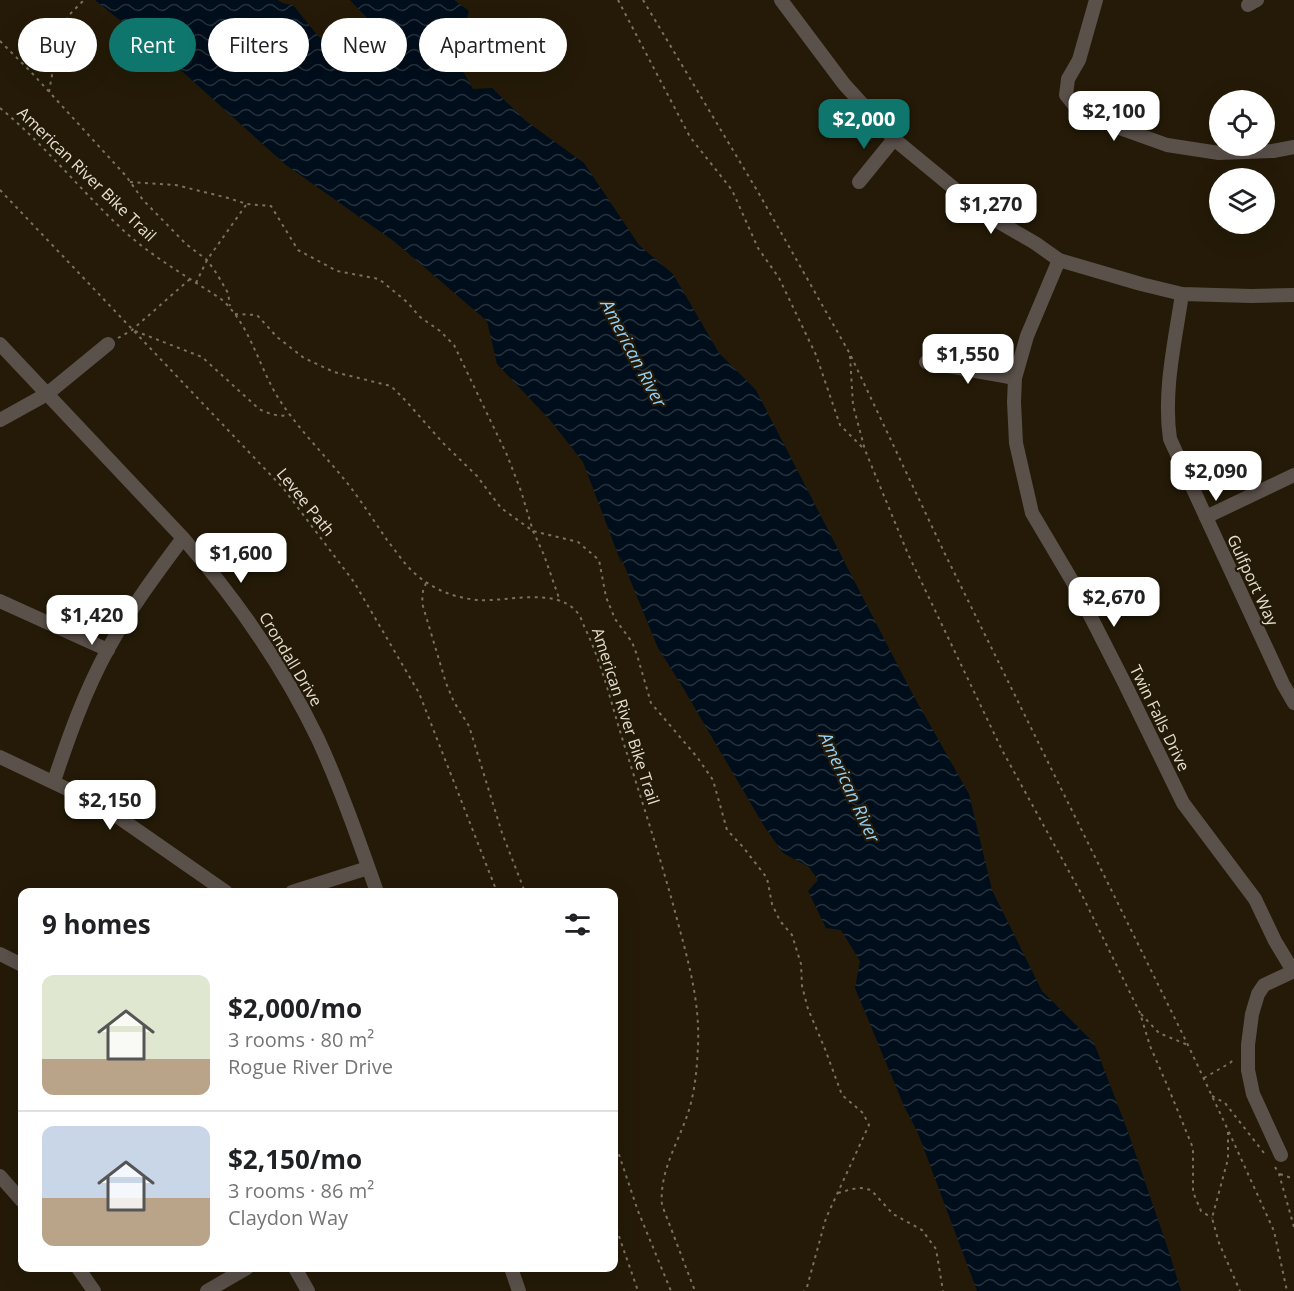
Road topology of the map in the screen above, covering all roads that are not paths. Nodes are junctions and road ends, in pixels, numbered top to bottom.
1 (1096, 0) edge
2 (787, 2) edge
3 (894, 139) junction
4 (1294, 147) edge
5 (859, 182) dead end
6 (1059, 260) junction
7 (1182, 294) junction
8 (1294, 295) edge
9 (0, 344) edge
10 (108, 344) road end
11 (926, 362) dead end
12 (1015, 378) junction
13 (47, 394) junction
14 (0, 420) edge
15 (1294, 475) edge
16 (1206, 518) junction
17 (183, 538) junction
18 (0, 601) edge
19 (108, 650) junction
20 (1294, 703) edge
21 (0, 757) edge
22 (54, 781) junction
23 (368, 868) junction
24 (220, 888) edge
25 (305, 888) edge
26 (376, 888) edge
27 (0, 954) edge
28 (18, 963) edge
29 (1293, 971) edge
30 (1274, 1159) road end
31 (0, 1177) edge
32 (18, 1197) edge
33 (81, 1272) edge
34 (240, 1272) edge
35 (297, 1272) edge
36 (512, 1272) edge
37 (94, 1291) edge
38 (207, 1291) edge
39 (308, 1291) edge
40 (519, 1291) edge

1 - 4 street
2 - 3 street
3 - 5 street
3 - 6 street
6 - 7 street
6 - 12 street, Twin Falls Drive
7 - 8 street
7 - 16 street, Gulfport Way
9 - 13 street, Crondall Drive
10 - 13 street
11 - 12 street
12 - 29 street, Twin Falls Drive
13 - 14 street
13 - 17 street, Crondall Drive
15 - 16 street
16 - 20 street, Gulfport Way
17 - 19 street
17 - 23 street, Crondall Drive
18 - 19 street
19 - 22 street
21 - 22 street
22 - 24 street
23 - 25 street
23 - 26 street, Crondall Drive
27 - 28 street
29 - 30 street
31 - 32 street
33 - 37 street
34 - 38 street
35 - 39 street
36 - 40 street

